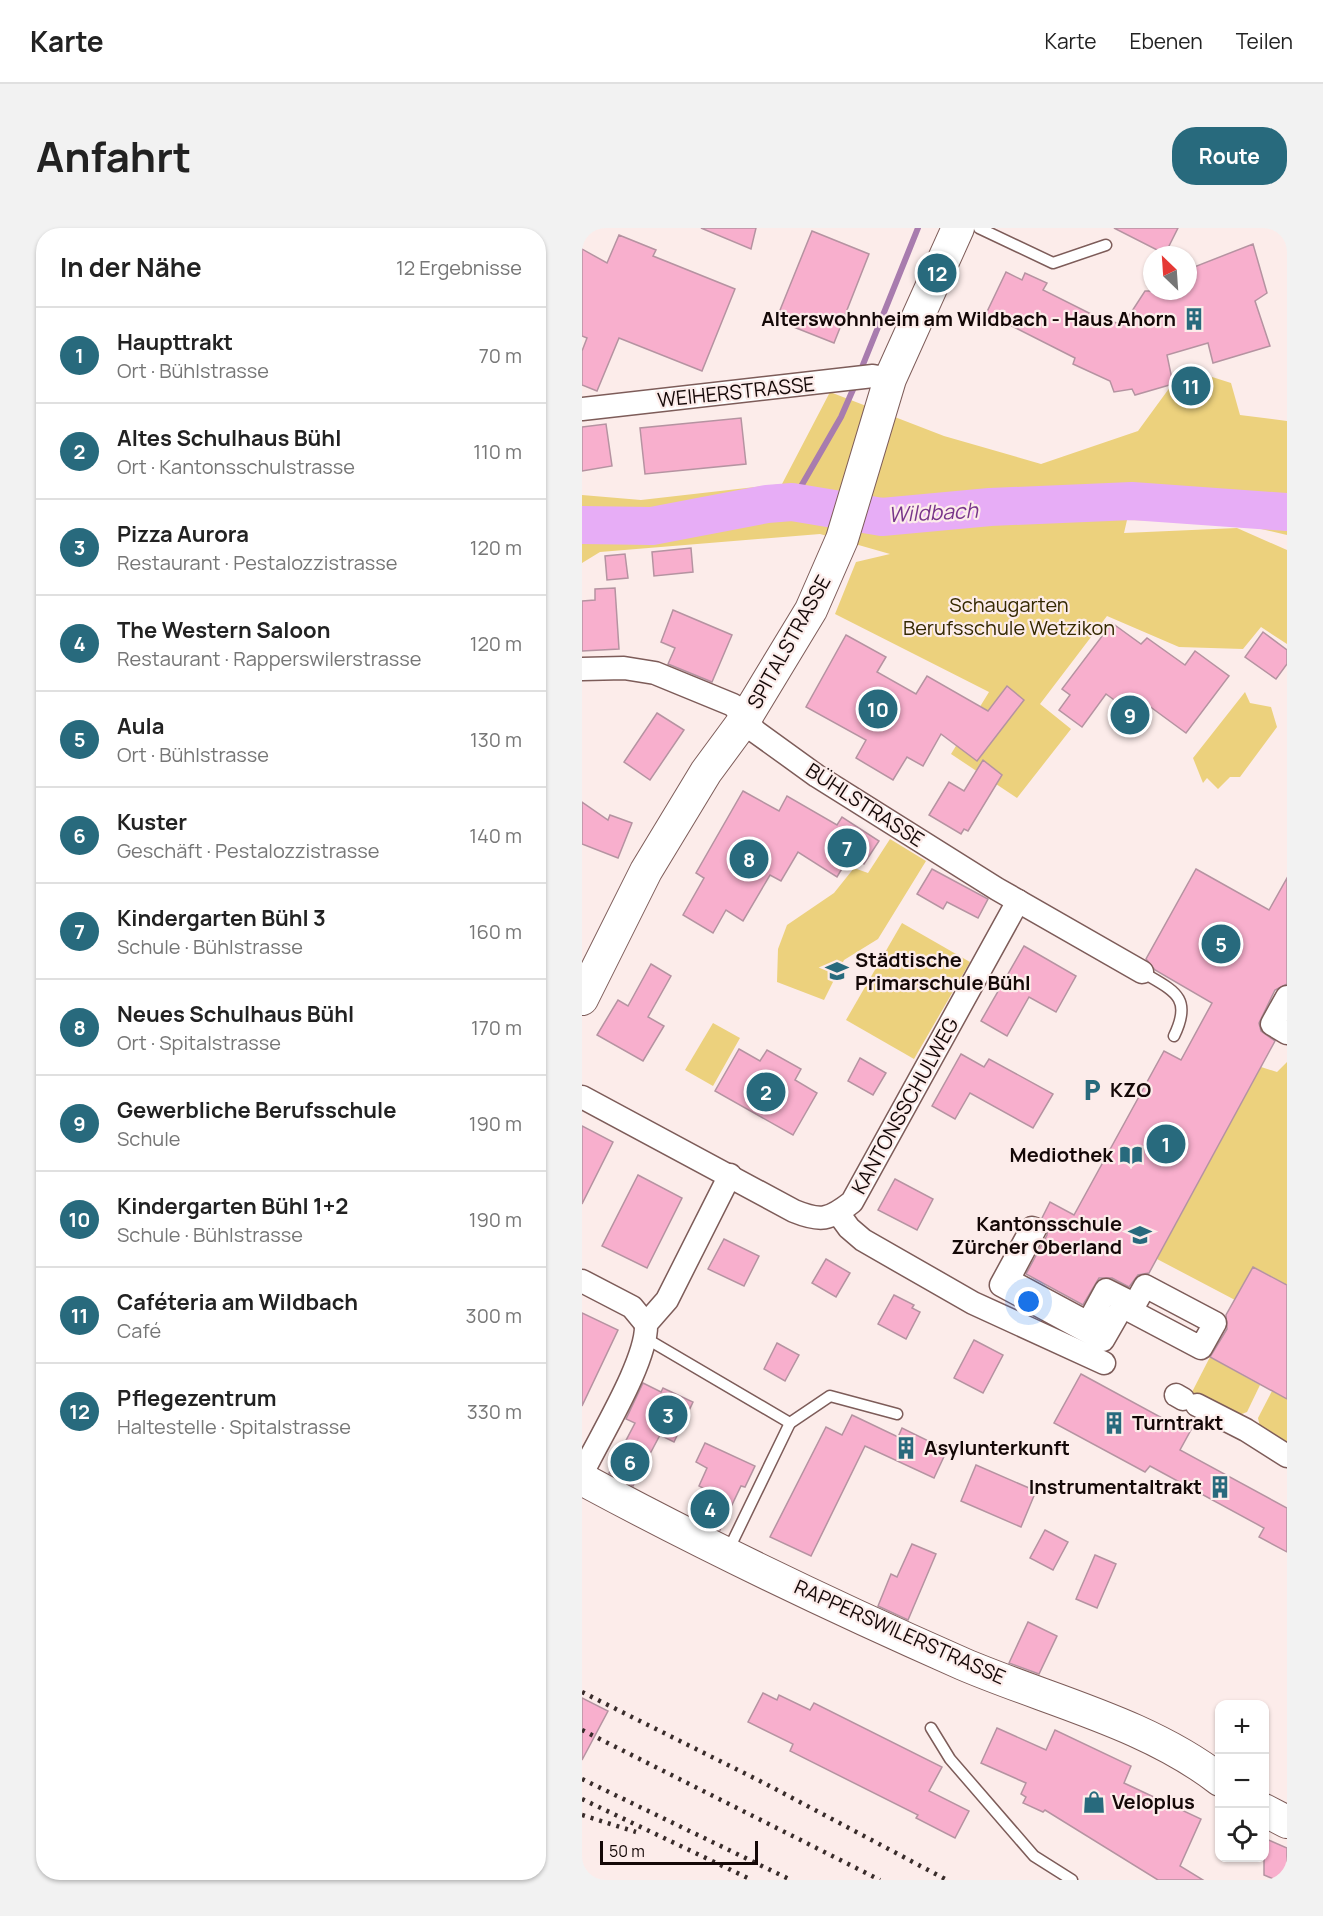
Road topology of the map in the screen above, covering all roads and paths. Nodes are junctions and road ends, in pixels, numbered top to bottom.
1 (958, 228) edge
2 (980, 228) edge
3 (1106, 245) dead end
4 (882, 378) junction
5 (582, 408) edge
6 (582, 669) edge
7 (746, 719) junction
8 (1018, 901) junction
9 (1142, 972) joint
10 (1287, 997) edge
11 (582, 999) edge
12 (1287, 1033) edge
13 (1174, 1036) dead end
14 (582, 1096) edge
15 (730, 1175) junction
16 (838, 1213) junction
17 (1035, 1229) joint
18 (582, 1281) edge
19 (647, 1331) junction
20 (1104, 1363) dead end
21 (1186, 1400) dead end
22 (897, 1414) dead end
23 (790, 1423) junction
24 (1287, 1456) edge
25 (582, 1474) edge
26 (582, 1479) edge
27 (582, 1498) edge
28 (727, 1553) junction
29 (931, 1728) dead end
30 (1215, 1776) edge
31 (1215, 1787) edge
32 (1269, 1813) edge
33 (1287, 1822) edge
34 (1072, 1880) edge

1 - 4 main road, SPITALSTRASSE
2 - 3 lane
4 - 5 street, WEIHERSTRASSE
4 - 7 main road, SPITALSTRASSE
6 - 7 street, BÜHLSTRASSE
7 - 8 street, BÜHLSTRASSE
7 - 11 main road, SPITALSTRASSE
8 - 9 street, BÜHLSTRASSE
8 - 16 street, KANTONSSCHULWEG
9 - 13 lane
10 - 12 street
14 - 15 street
15 - 16 street
15 - 19 street
16 - 20 street
17 - 17 street
18 - 19 street
19 - 23 lane
19 - 25 street
21 - 24 street
22 - 23 lane
23 - 28 lane
26 - 28 main road, RAPPERSWILERSTRASSE
27 - 31 main road, RAPPERSWILERSTRASSE
28 - 30 main road, RAPPERSWILERSTRASSE
29 - 34 lane
32 - 33 main road

